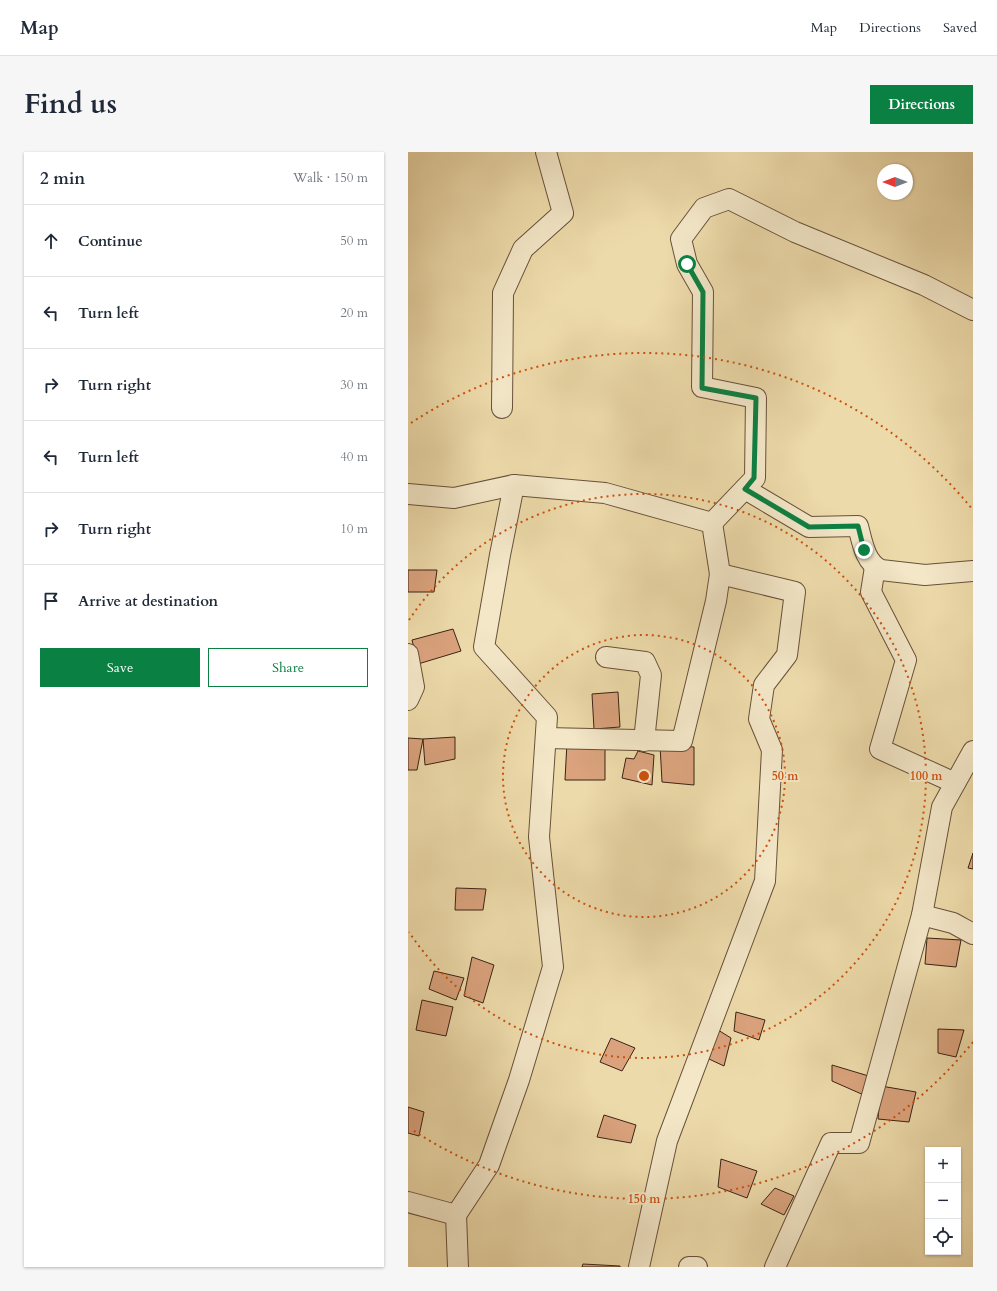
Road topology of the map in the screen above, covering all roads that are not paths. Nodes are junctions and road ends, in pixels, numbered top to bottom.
1 (546, 152) edge
2 (973, 310) edge
3 (502, 408) dead end
4 (514, 484) junction
5 (745, 489) junction
6 (408, 495) edge
7 (712, 523) junction
8 (875, 567) junction
9 (973, 571) edge
10 (720, 574) junction
11 (408, 654) edge
12 (606, 657) dead end
13 (408, 700) edge
14 (546, 738) junction
15 (644, 740) junction
16 (973, 751) edge
17 (955, 784) junction
18 (922, 915) junction
19 (973, 934) edge
20 (408, 1202) edge
21 (456, 1215) junction
22 (458, 1267) edge
23 (639, 1267) edge
24 (689, 1267) edge
25 (697, 1267) edge
26 (775, 1267) edge

1 - 3 street
2 - 5 street
4 - 6 street
4 - 7 street
4 - 14 street
5 - 7 street
5 - 8 street
7 - 10 street
8 - 9 street
8 - 17 street
10 - 15 street
10 - 23 street
11 - 13 street
12 - 15 street
14 - 15 street
14 - 21 street
16 - 17 street
17 - 18 street
18 - 19 street
18 - 26 street
20 - 21 street
21 - 22 street
24 - 25 street

